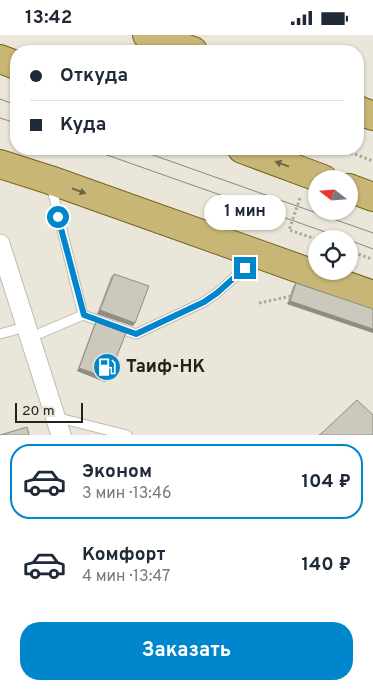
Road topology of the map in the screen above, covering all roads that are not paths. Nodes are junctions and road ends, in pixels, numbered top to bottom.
1 (147, 35) edge
2 (176, 45) edge
3 (258, 155) edge
4 (1, 166) edge
5 (308, 173) edge
6 (50, 180) junction
7 (358, 191) edge
8 (373, 197) edge
9 (0, 245) edge
10 (259, 255) junction
11 (373, 295) edge
12 (84, 315) junction
13 (28, 333) junction
14 (0, 334) edge
15 (55, 417) junction
16 (61, 435) edge
17 (127, 435) edge

1 - 2 main road
5 -> 3 main road
4 - 6 main road
6 -> 10 main road
6 - 12 lane
7 - 8 main road
9 - 13 street
10 - 11 main road
10 - 12 lane
12 - 13 lane
13 - 14 lane
13 - 15 street
15 - 16 street
15 - 17 lane

